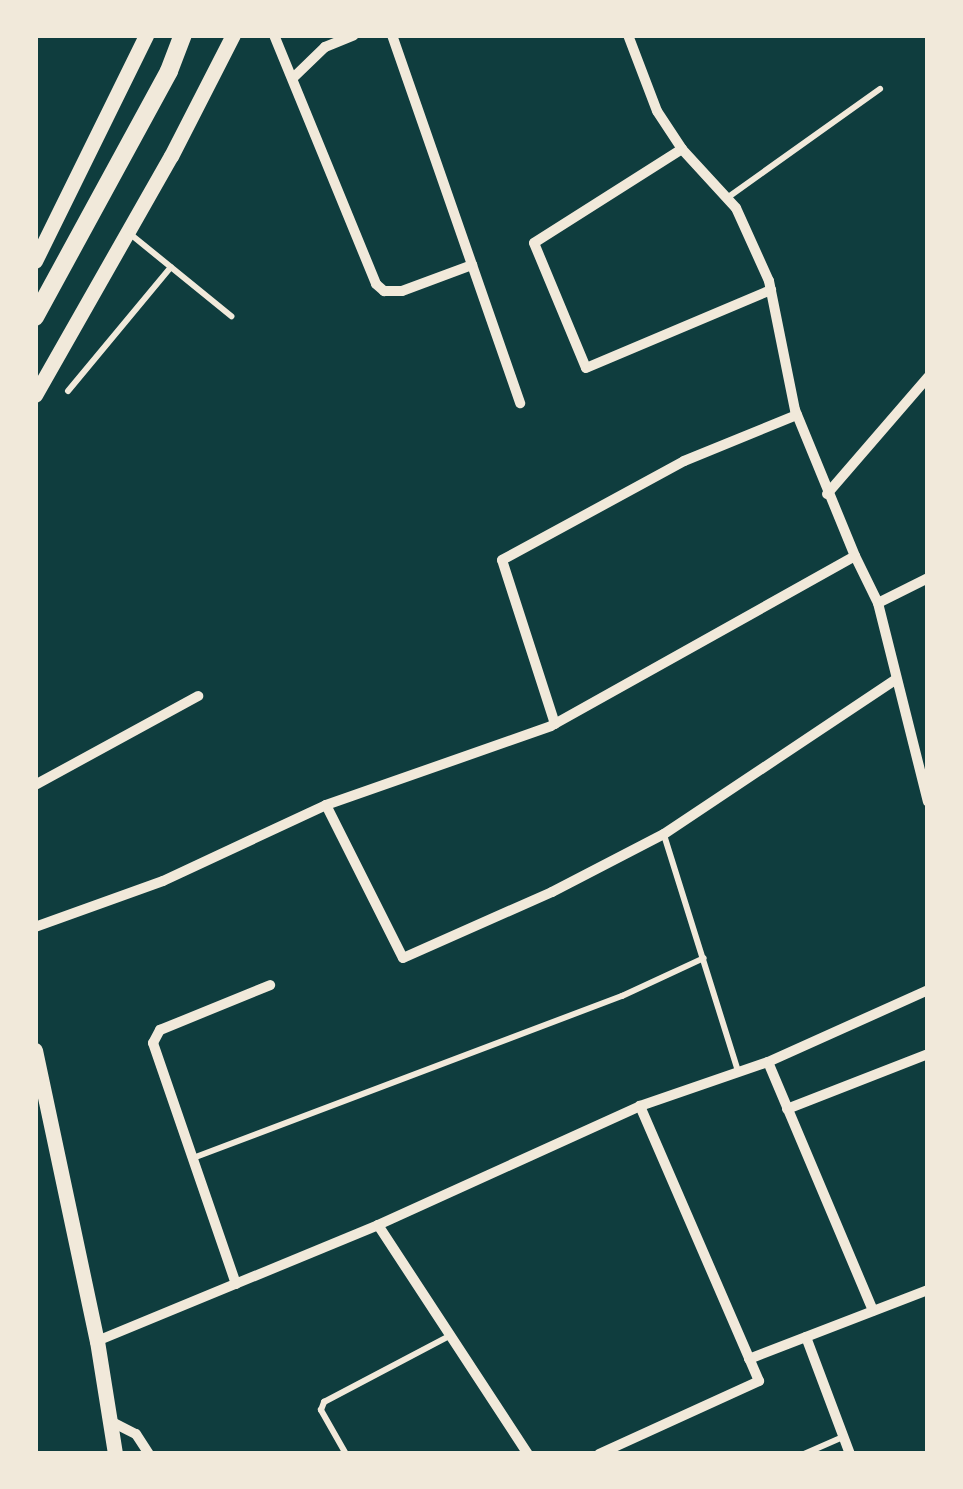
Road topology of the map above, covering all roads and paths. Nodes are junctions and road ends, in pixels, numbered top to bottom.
1 (146, 35) edge
2 (182, 35) edge
3 (233, 35) edge
4 (274, 35) edge
5 (354, 35) edge
6 (392, 35) edge
7 (628, 35) edge
8 (294, 76) junction
9 (880, 89) dead end
10 (682, 149) junction
11 (727, 198) junction
12 (128, 232) junction
13 (35, 261) edge
14 (472, 265) junction
15 (171, 267) junction
16 (771, 290) junction
17 (231, 316) dead end
18 (35, 317) edge
19 (928, 377) edge
20 (68, 391) dead end
21 (35, 394) edge
22 (520, 404) dead end
23 (796, 415) junction
24 (827, 494) junction
25 (855, 556) junction
26 (928, 578) edge
27 (878, 603) junction
28 (895, 680) junction
29 (198, 696) dead end
30 (555, 724) junction
31 (35, 785) edge
32 (928, 802) edge
33 (326, 805) junction
34 (664, 834) junction
35 (35, 927) edge
36 (704, 958) junction
37 (270, 985) dead end
38 (928, 990) edge
39 (35, 1050) edge
40 (928, 1054) edge
41 (768, 1062) junction
42 (739, 1072) junction
43 (640, 1106) junction
44 (787, 1109) junction
45 (192, 1158) junction
46 (378, 1225) junction
47 (236, 1284) junction
48 (928, 1290) edge
49 (872, 1311) junction
50 (450, 1335) junction
51 (806, 1337) junction
52 (98, 1341) junction
53 (749, 1359) junction
54 (110, 1421) junction
55 (843, 1437) junction
56 (115, 1454) edge
57 (149, 1454) edge
58 (346, 1454) edge
59 (528, 1454) edge
60 (600, 1454) edge
61 (804, 1454) edge
62 (850, 1454) edge

1 - 13 street
2 - 18 main road
3 - 12 street
4 - 8 street
5 - 8 street
6 - 14 street
7 - 10 street
8 - 14 street
9 - 11 lane
10 - 11 street
10 - 16 street
11 - 16 street
12 - 15 lane
12 - 21 street
14 - 22 street
15 - 17 lane
15 - 20 lane
16 - 23 street
19 - 24 street
23 - 24 street
23 - 30 street
24 - 25 street
25 - 27 street
25 - 30 street
26 - 27 street
27 - 28 street
28 - 32 street
28 - 34 street
29 - 31 street
30 - 33 street
33 - 34 street
33 - 35 street
34 - 36 lane
36 - 42 lane
36 - 45 lane
37 - 45 street
38 - 41 street
39 - 52 street
40 - 44 street
41 - 42 street
41 - 44 street
42 - 43 street
43 - 46 street
43 - 53 street
44 - 49 street
45 - 47 street
46 - 47 street
46 - 50 street
47 - 52 street
48 - 49 street
49 - 51 street
50 - 58 lane
50 - 59 street
51 - 53 street
51 - 55 street
52 - 54 street
53 - 60 street
54 - 56 street
54 - 57 street
55 - 61 lane
55 - 62 street

